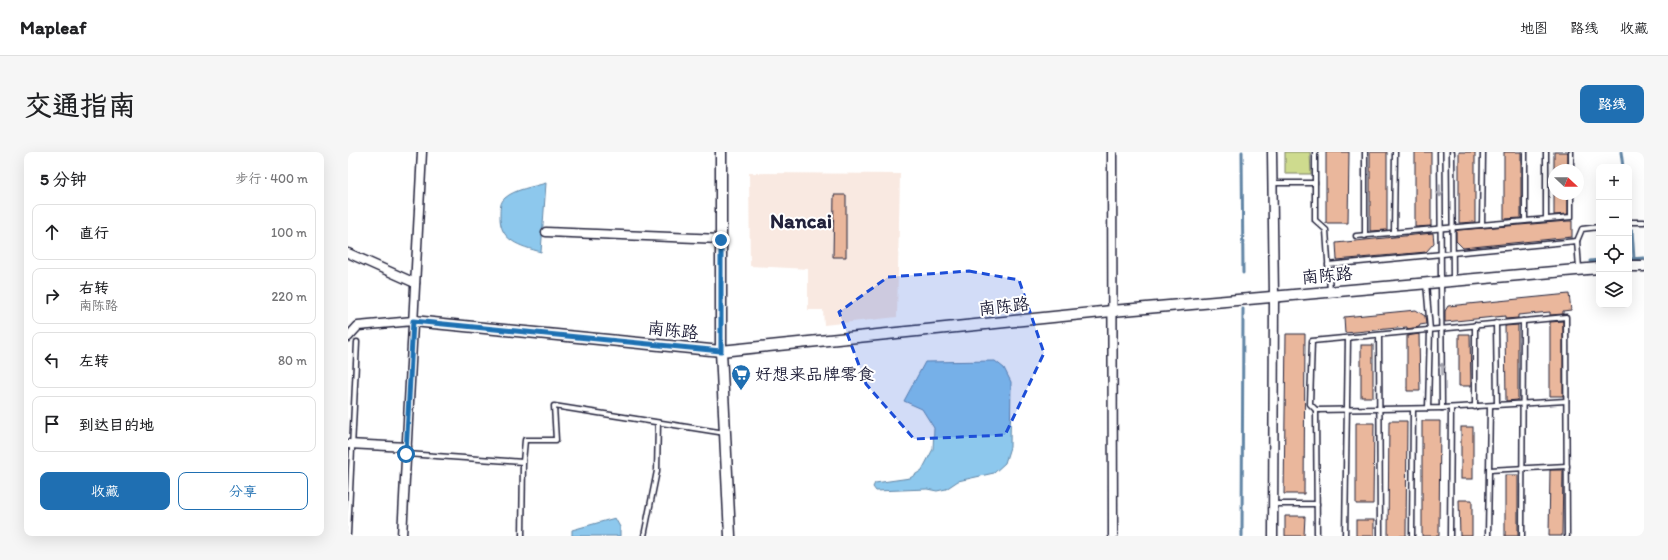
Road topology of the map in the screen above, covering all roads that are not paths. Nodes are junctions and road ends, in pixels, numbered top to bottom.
1 (422, 152) edge
2 (721, 152) edge
3 (1112, 152) edge
4 (1272, 152) edge
5 (1315, 152) edge
6 (1365, 152) edge
7 (1395, 152) edge
8 (1440, 152) edge
9 (1452, 152) edge
10 (1483, 152) edge
11 (1525, 152) edge
12 (1546, 152) edge
13 (1571, 152) edge
14 (1571, 164) edge
15 (1273, 183) junction
16 (1315, 183) junction
17 (1571, 200) edge
18 (1546, 219) junction
19 (1525, 221) junction
20 (1632, 222) edge
21 (1644, 222) edge
22 (1482, 225) junction
23 (1596, 227) edge
24 (1453, 228) junction
25 (1441, 229) junction
26 (546, 232) dead end
27 (1394, 233) junction
28 (1356, 236) dead end
29 (1365, 236) junction
30 (721, 240) junction
31 (1577, 241) junction
32 (1453, 253) junction
33 (348, 254) edge
34 (1441, 254) junction
35 (1328, 265) junction
36 (1632, 266) edge
37 (1644, 266) edge
38 (1596, 268) edge
39 (1579, 269) junction
40 (1453, 280) junction
41 (1442, 281) junction
42 (415, 283) junction
43 (1426, 283) junction
44 (1330, 291) junction
45 (1274, 296) junction
46 (1112, 311) junction
47 (413, 321) junction
48 (1523, 321) junction
49 (1496, 323) junction
50 (1475, 326) junction
51 (1441, 329) junction
52 (1430, 330) junction
53 (1379, 335) junction
54 (348, 337) edge
55 (1348, 338) junction
56 (357, 342) dead end
57 (721, 351) junction
58 (1566, 401) junction
59 (1523, 404) junction
60 (1497, 405) junction
61 (1475, 406) junction
62 (1490, 406) junction
63 (1428, 408) junction
64 (1442, 408) junction
65 (1451, 408) junction
66 (1379, 409) junction
67 (1413, 409) junction
68 (1316, 410) junction
69 (1347, 410) junction
70 (658, 422) junction
71 (725, 433) junction
72 (350, 444) edge
73 (407, 451) junction
74 (523, 462) junction
75 (1566, 466) junction
76 (1522, 468) junction
77 (1489, 470) junction
78 (1273, 504) junction
79 (1316, 504) junction
80 (348, 534) edge
81 (402, 536) edge
82 (522, 536) edge
83 (644, 536) edge
84 (730, 536) edge
85 (1113, 536) edge
86 (1272, 536) edge
87 (1317, 536) edge
88 (1345, 536) edge
89 (1380, 536) edge
90 (1412, 536) edge
91 (1450, 536) edge
92 (1488, 536) edge
93 (1522, 536) edge
94 (1567, 536) edge

1 - 42 street
2 - 30 street
3 - 46 street
4 - 15 street
5 - 16 lane
6 - 29 lane
7 - 27 lane
8 -> 25 lane
9 - 24 lane
10 - 22 lane
11 - 19 lane
12 - 18 lane
13 - 14 lane
15 - 16 lane
15 - 45 street
16 - 35 lane
17 - 18 lane
18 - 19 lane
19 - 22 lane
20 - 21 lane
22 - 24 lane
23 - 31 lane
24 - 25 lane
24 - 32 lane
25 - 27 lane
25 - 34 lane
26 - 30 street
27 - 29 lane
28 - 29 lane
30 - 57 street
31 - 32 lane
31 - 39 lane
32 - 34 lane
32 - 40 lane
33 - 42 street
34 - 35 lane
34 - 41 lane
35 - 44 lane
36 - 37 street
38 - 39 street, 南陈路
39 - 40 street, 南陈路
40 - 41 street, 南陈路
41 - 43 street, 南陈路
41 - 51 lane
42 - 47 street
43 - 44 street, 南陈路
43 - 52 lane
44 - 45 street, 南陈路
45 - 46 street, 南陈路
45 - 78 street
46 - 57 street, 南陈路
46 - 85 street
47 - 54 street
47 - 57 street, 南陈路
47 - 73 street
48 - 49 lane
48 - 58 lane
48 - 59 lane
49 - 50 lane
49 - 60 lane
50 - 51 lane
50 - 61 lane
51 - 52 lane
64 -> 51 lane
52 - 53 lane
52 - 63 lane
53 - 55 lane
53 - 66 lane
55 - 68 lane
55 - 69 lane
56 - 72 lane
57 - 71 street
58 - 59 lane
58 - 75 lane
59 - 60 lane
59 - 76 lane
60 - 62 lane
61 - 62 lane
61 - 65 lane
62 - 77 lane
63 - 64 lane
63 - 67 lane
64 - 65 lane
65 - 91 lane
66 - 67 lane
66 - 69 lane
66 - 89 lane
67 - 90 lane
68 - 69 lane
68 - 79 lane
69 - 88 lane
70 - 71 lane
70 - 74 lane
70 - 83 lane
71 - 84 street
72 - 73 street
72 - 80 lane
73 - 74 lane
73 - 81 street
74 - 82 lane
75 - 76 lane
75 - 94 lane
76 - 77 lane
76 - 93 lane
77 - 92 lane
78 - 79 lane
78 - 86 street
79 - 87 lane

